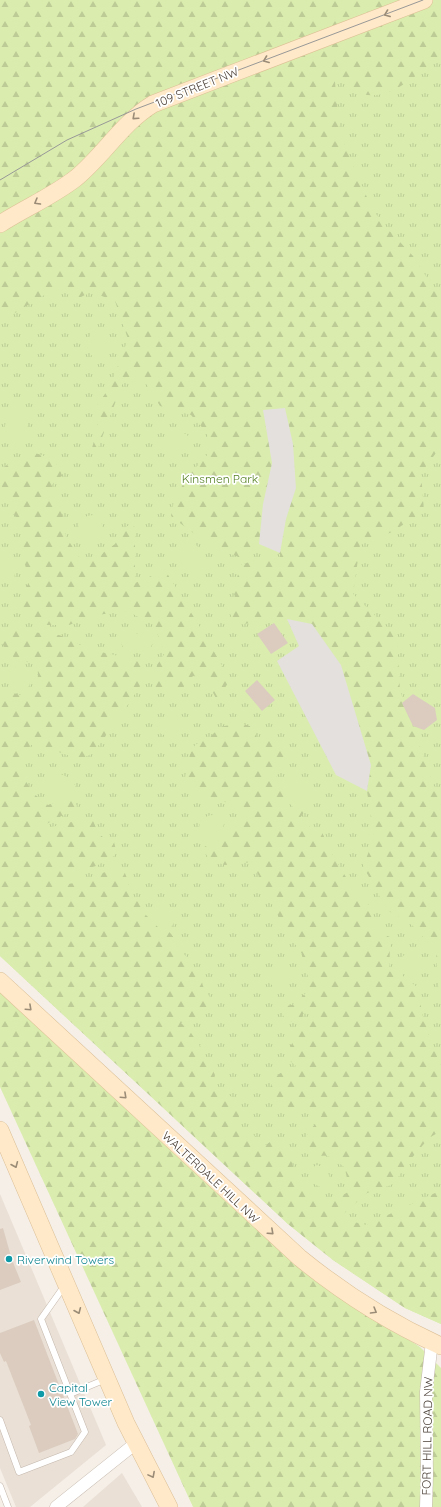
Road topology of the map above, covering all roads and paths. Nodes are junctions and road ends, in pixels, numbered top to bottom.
1 (424, 0) edge
2 (2, 222) edge
3 (0, 982) edge
4 (0, 1130) edge
5 (66, 1284) junction
6 (436, 1344) edge
7 (106, 1378) junction
8 (70, 1394) junction
9 (0, 1420) edge
10 (136, 1443) junction
11 (0, 1486) edge
12 (8, 1507) edge
13 (56, 1507) edge
14 (169, 1507) edge
15 (426, 1507) edge

1 -> 2 main road, 109 STREET NW
3 -> 6 main road, WALTERDALE HILL NW
4 -> 5 main road
5 -> 7 main road
5 - 8 lane
6 - 15 street, FORT HILL ROAD NW
7 - 8 lane
7 - 10 main road
8 - 9 lane
10 - 13 street
10 -> 14 main road
11 - 12 lane

